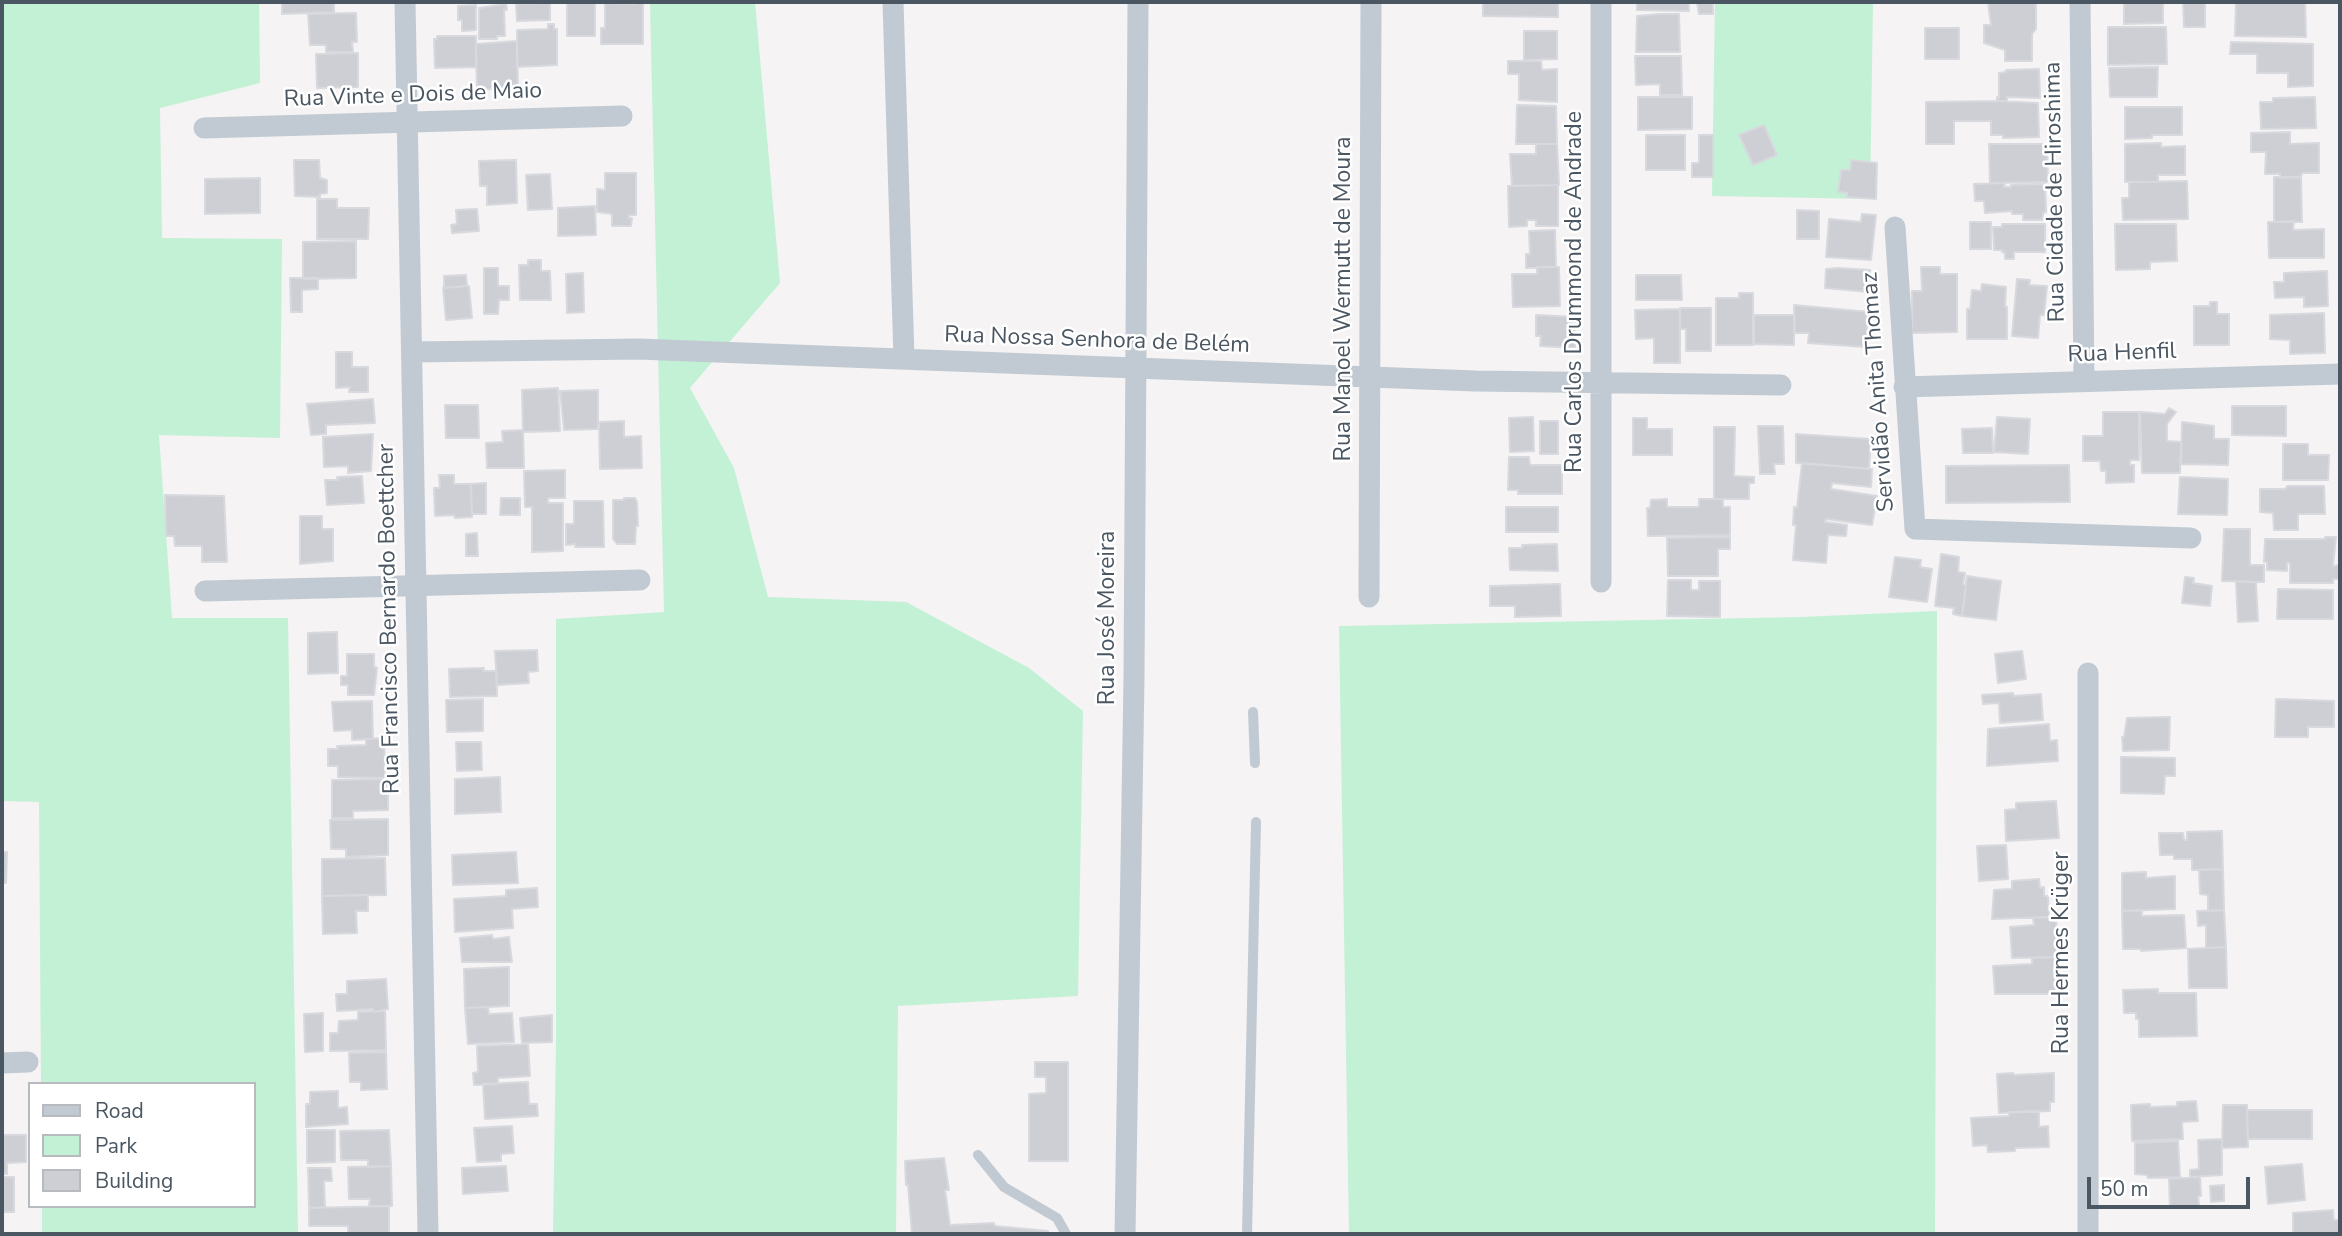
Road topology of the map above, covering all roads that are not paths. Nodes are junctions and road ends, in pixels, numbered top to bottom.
1 (405, 2) edge
2 (893, 2) edge
3 (1138, 2) edge
4 (1371, 2) edge
5 (1601, 2) edge
6 (2080, 2) edge
7 (622, 116) dead end
8 (407, 122) junction
9 (204, 128) dead end
10 (1895, 227) dead end
11 (412, 352) junction
12 (904, 359) junction
13 (1135, 368) junction
14 (2340, 374) edge
15 (1369, 377) junction
16 (2084, 381) junction
17 (1601, 383) junction
18 (1781, 385) dead end
19 (1904, 387) junction
20 (2191, 538) dead end
21 (640, 580) dead end
22 (1601, 582) dead end
23 (416, 586) junction
24 (205, 591) dead end
25 (1368, 597) dead end
26 (2088, 673) dead end
27 (1253, 712) dead end
28 (1255, 763) dead end
29 (1256, 822) dead end
30 (28, 1062) dead end
31 (2, 1063) edge
32 (978, 1155) dead end
33 (428, 1234) edge
34 (1066, 1234) edge
35 (1125, 1234) edge
36 (1247, 1234) edge
37 (2088, 1234) edge

1 - 8 street, Rua Francisco Bernardo Boettcher
2 - 12 street
3 - 13 street, Rua José Moreira
4 - 15 street, Rua Manoel Wermutt de Moura
5 - 17 street, Rua Carlos Drummond de Andrade
6 - 16 street, Rua Cidade de Hiroshima
7 - 8 street, Rua Vinte e Dois de Maio
8 - 9 street, Rua Vinte e Dois de Maio
8 - 11 street, Rua Francisco Bernardo Boettcher
10 - 19 street, Servidão Anita Thomaz
11 - 12 street, Rua Nossa Senhora de Belém
11 - 23 street, Rua Francisco Bernardo Boettcher
12 - 13 street, Rua Nossa Senhora de Belém
13 - 15 street, Rua Nossa Senhora de Belém
13 - 35 street, Rua José Moreira
14 - 16 street, Rua Henfil
15 - 17 street, Rua Nossa Senhora de Belém
15 - 25 street, Rua Manoel Wermutt de Moura
16 - 19 street, Rua Henfil
17 - 18 street, Rua Nossa Senhora de Belém
17 - 22 street, Rua Carlos Drummond de Andrade
19 - 20 street, Servidão Anita Thomaz
21 - 23 street
23 - 24 street
23 - 33 street, Rua Francisco Bernardo Boettcher
26 - 37 street, Rua Hermes Krüger
27 - 28 lane
29 - 36 lane
30 - 31 street
32 - 34 lane

